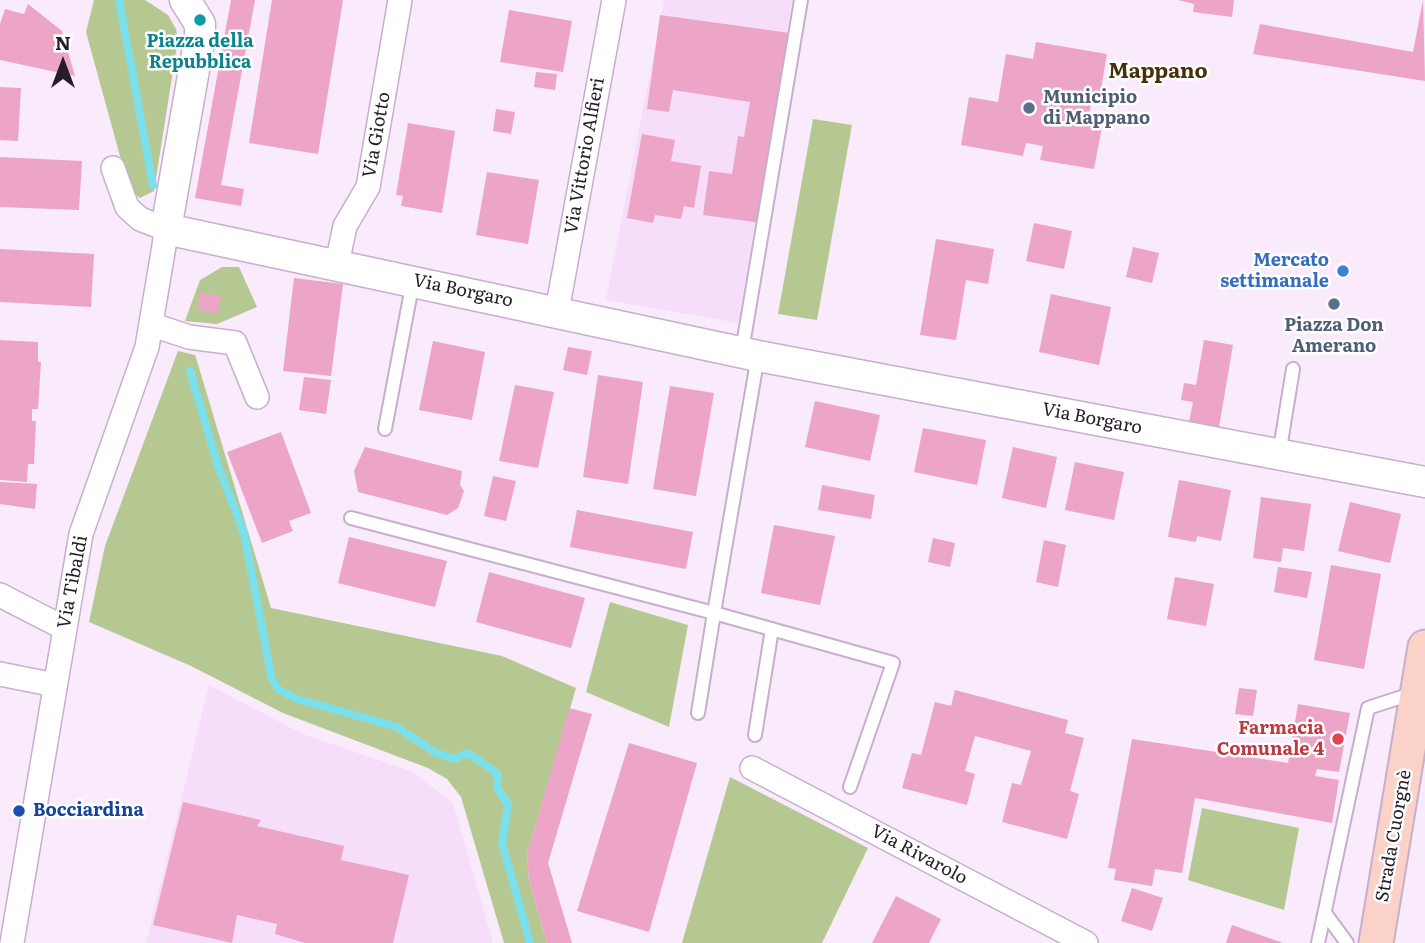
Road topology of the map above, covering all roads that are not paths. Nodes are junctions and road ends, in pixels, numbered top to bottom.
1 (400, 0) edge
2 (614, 0) edge
3 (801, 0) edge
4 (196, 8) edge
5 (113, 168) dead end
6 (166, 229) junction
7 (337, 264) junction
8 (413, 280) junction
9 (557, 311) junction
10 (153, 325) junction
11 (750, 354) junction
12 (1293, 369) dead end
13 (257, 397) dead end
14 (384, 429) dead end
15 (1279, 456) junction
16 (1425, 482) edge
17 (351, 518) dead end
18 (0, 595) edge
19 (714, 613) junction
20 (64, 628) junction
21 (772, 629) junction
22 (1425, 647) edge
23 (0, 674) edge
24 (55, 685) junction
25 (1418, 692) junction
26 (698, 713) dead end
27 (755, 735) dead end
28 (1416, 761) edge
29 (752, 768) dead end
30 (850, 787) dead end
31 (1325, 913) junction
32 (12, 943) edge
33 (1086, 943) edge
34 (1318, 943) edge
35 (1347, 943) edge
36 (1376, 943) edge

1 - 7 street, Via Giotto
2 - 9 street, Via Vittorio Alfieri
3 - 11 lane
4 - 6 street
5 - 6 street, Via Borgaro
6 - 7 street, Via Borgaro
6 - 10 street, Via Tibaldi
7 - 8 street, Via Borgaro
8 - 9 street, Via Borgaro
8 - 14 lane
9 - 11 street, Via Borgaro
10 - 13 street
10 - 20 street, Via Tibaldi
11 - 15 street, Via Borgaro
11 - 19 lane
12 - 15 lane
15 - 16 street, Via Borgaro
17 - 19 lane
18 - 20 street
19 - 21 lane
19 - 26 lane
20 - 24 street, Via Tibaldi
21 - 27 lane
21 - 30 lane
22 - 25 main road, Strada Cuorgnè
23 - 24 street
24 - 32 street, Via Tibaldi
25 - 28 main road, Strada Cuorgnè
25 - 31 lane
28 - 36 main road, Strada Cuorgnè
29 - 33 street, Via Rivarolo
31 - 34 lane
31 - 35 lane

